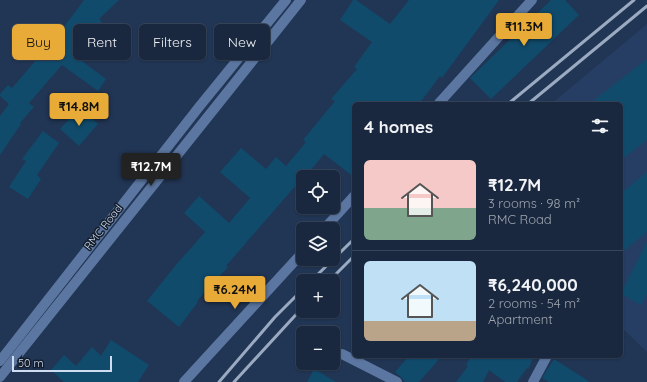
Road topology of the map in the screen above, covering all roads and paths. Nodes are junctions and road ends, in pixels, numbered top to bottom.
1 (286, 0) edge
2 (301, 0) edge
3 (532, 0) edge
4 (440, 102) edge
5 (352, 198) edge
6 (330, 222) edge
7 (296, 260) edge
8 (342, 354) dead end
9 (546, 358) edge
10 (0, 361) edge
11 (0, 377) edge
12 (184, 382) edge
13 (397, 382) edge
14 (533, 382) edge

1 - 10 street, RMC Road
2 - 11 street, RMC Road
3 - 4 street
5 - 6 street
7 - 12 street
8 - 13 street
9 - 14 street

